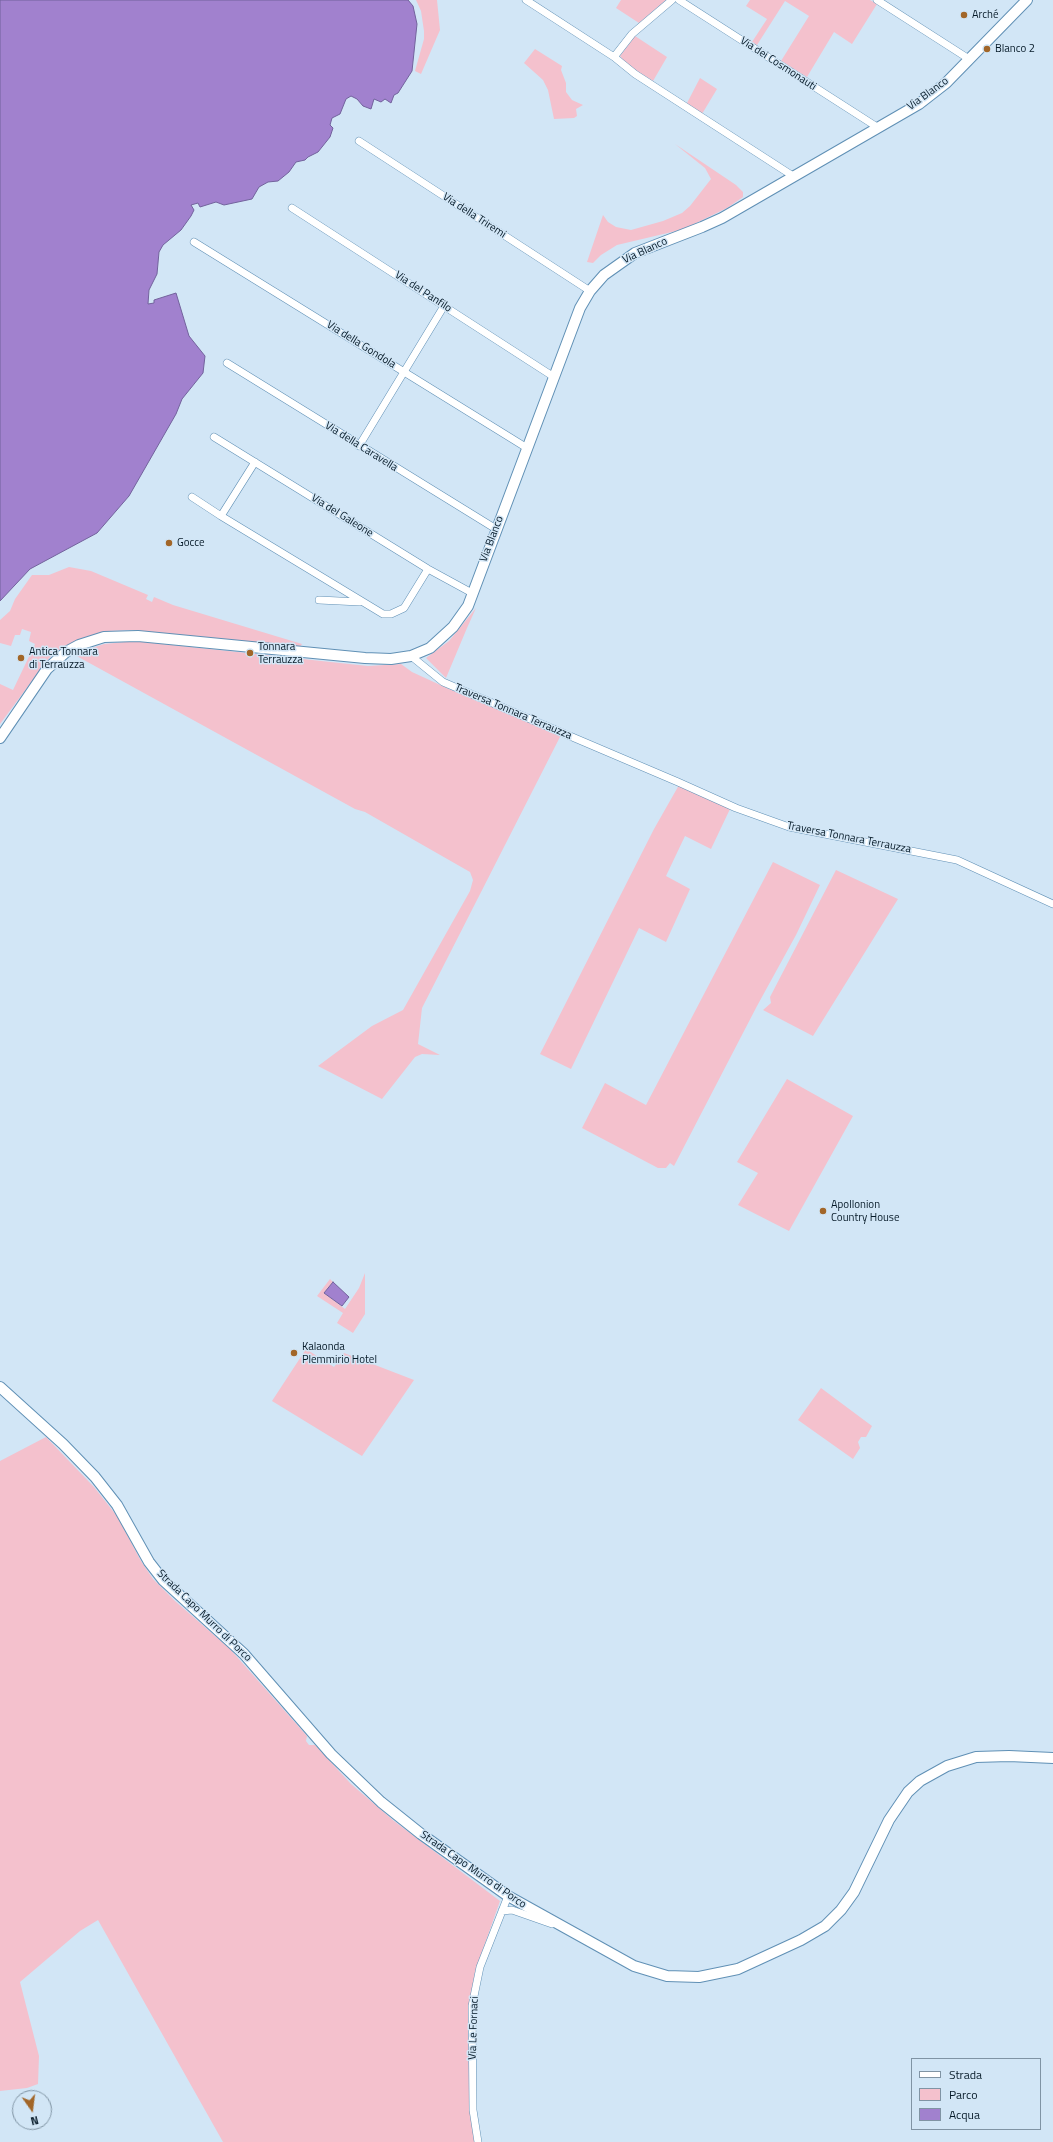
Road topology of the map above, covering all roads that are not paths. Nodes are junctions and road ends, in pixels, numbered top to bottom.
1 (526, 0) edge
2 (672, 0) edge
3 (678, 0) edge
4 (877, 0) edge
5 (1027, 0) edge
6 (614, 57) junction
7 (969, 59) junction
8 (877, 127) junction
9 (359, 141) dead end
10 (793, 176) junction
11 (292, 208) dead end
12 (194, 242) dead end
13 (590, 290) junction
14 (444, 306) junction
15 (227, 363) dead end
16 (404, 372) junction
17 (554, 377) junction
18 (214, 437) dead end
19 (359, 446) junction
20 (527, 448) junction
21 (255, 462) junction
22 (192, 497) dead end
23 (221, 516) junction
24 (496, 529) junction
25 (428, 569) junction
26 (472, 593) junction
27 (319, 600) dead end
28 (362, 602) junction
29 (411, 656) junction
30 (0, 738) edge
31 (1053, 904) edge
32 (0, 1387) edge
33 (1053, 1758) edge
34 (508, 1896) junction
35 (502, 1911) junction
36 (566, 1930) junction
37 (478, 2142) edge

1 - 6 street
2 - 6 street
3 - 8 street, Via dei Cosmonauti
4 - 7 street
5 - 7 street, Via Blanco
6 - 10 street
7 - 8 street, Via Blanco
8 - 10 street, Via Blanco
9 - 13 street, Via della Triremi
10 - 13 street, Via Blanco
11 - 14 street, Via del Panfilo
12 - 16 street, Via della Gondola
13 - 17 street, Via Blanco
14 - 16 street
14 - 17 street, Via del Panfilo
15 - 19 street, Via della Caravella
16 - 19 street
16 - 20 street, Via della Gondola
17 - 20 street, Via Blanco
18 - 21 street, Via del Galeone
19 - 24 street, Via della Caravella
20 - 24 street, Via Blanco
21 - 23 street
21 - 25 street, Via del Galeone
22 - 23 street
23 - 28 street
24 - 26 street, Via Blanco
25 - 26 street, Via del Galeone
25 - 28 street
26 - 29 street, Via Blanco
27 - 28 street
29 - 30 street
29 - 31 street, Traversa Tonnara Terrauzza
32 - 34 street, Strada Capo Murro di Porco
33 - 36 street, Strada Capo Murro di Porco
34 - 35 street, Via Le Fornaci
34 - 36 street, Strada Capo Murro di Porco
35 - 36 street
35 - 37 street, Via Le Fornaci

